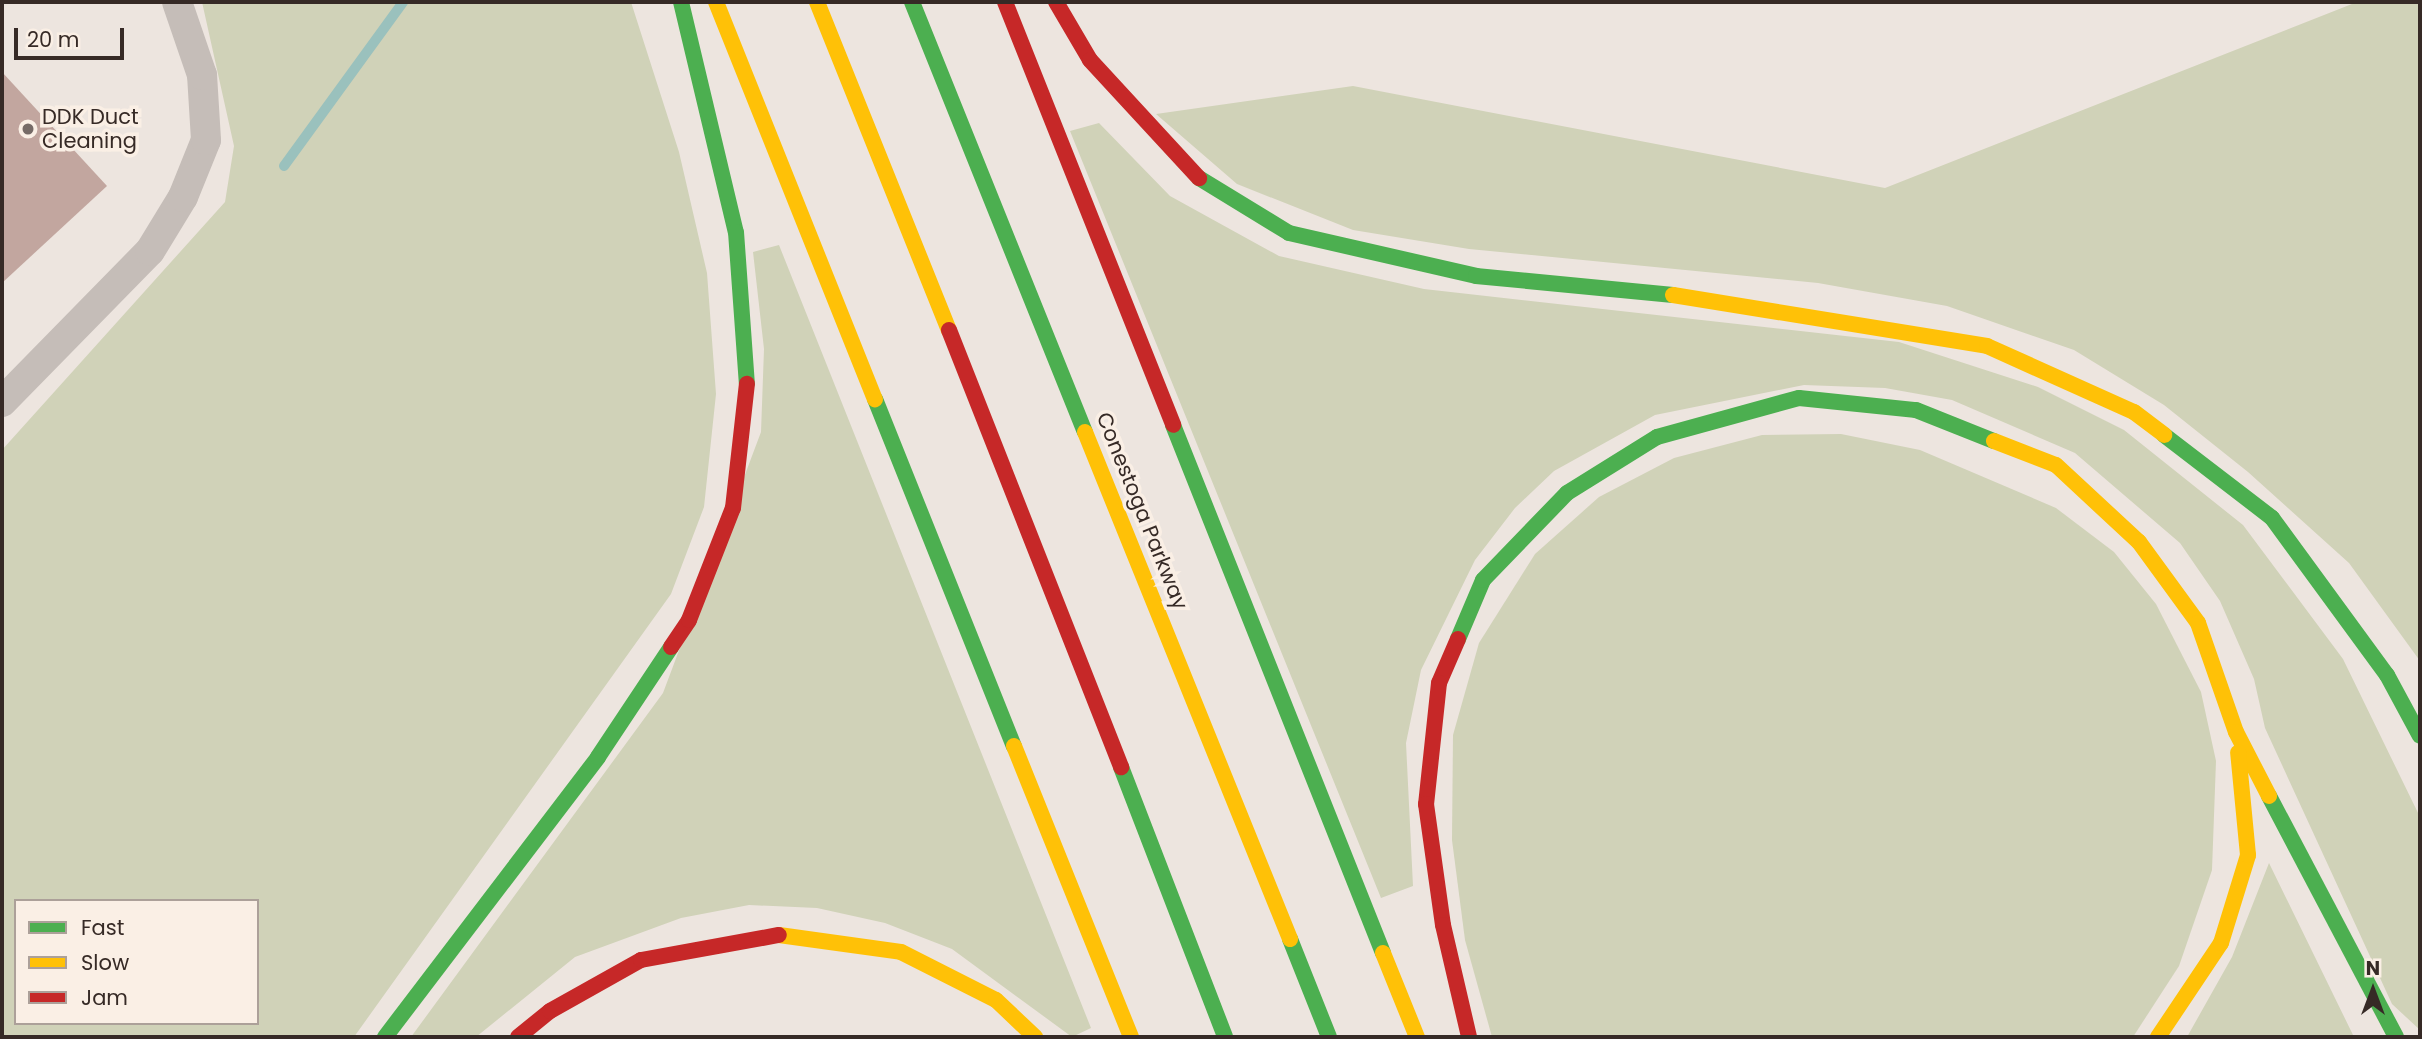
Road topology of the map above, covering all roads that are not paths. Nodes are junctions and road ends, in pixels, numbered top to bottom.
1 (177, 2) edge
2 (681, 2) edge
3 (716, 2) edge
4 (817, 2) edge
5 (912, 2) edge
6 (1005, 2) edge
7 (1056, 2) edge
8 (2, 402) edge
9 (2236, 732) junction
10 (2420, 736) edge
11 (385, 1037) edge
12 (518, 1037) edge
13 (1035, 1037) edge
14 (1131, 1037) edge
15 (1225, 1037) edge
16 (1329, 1037) edge
17 (1417, 1037) edge
18 (1469, 1037) edge
19 (2158, 1037) edge
20 (2396, 1037) edge

1 - 8 street
2 - 11 highway
3 - 14 highway
4 - 15 highway
5 - 16 highway, Conestoga Parkway
6 - 17 highway
7 - 10 highway
9 - 18 highway
9 - 19 highway
9 - 20 highway
12 - 13 highway

